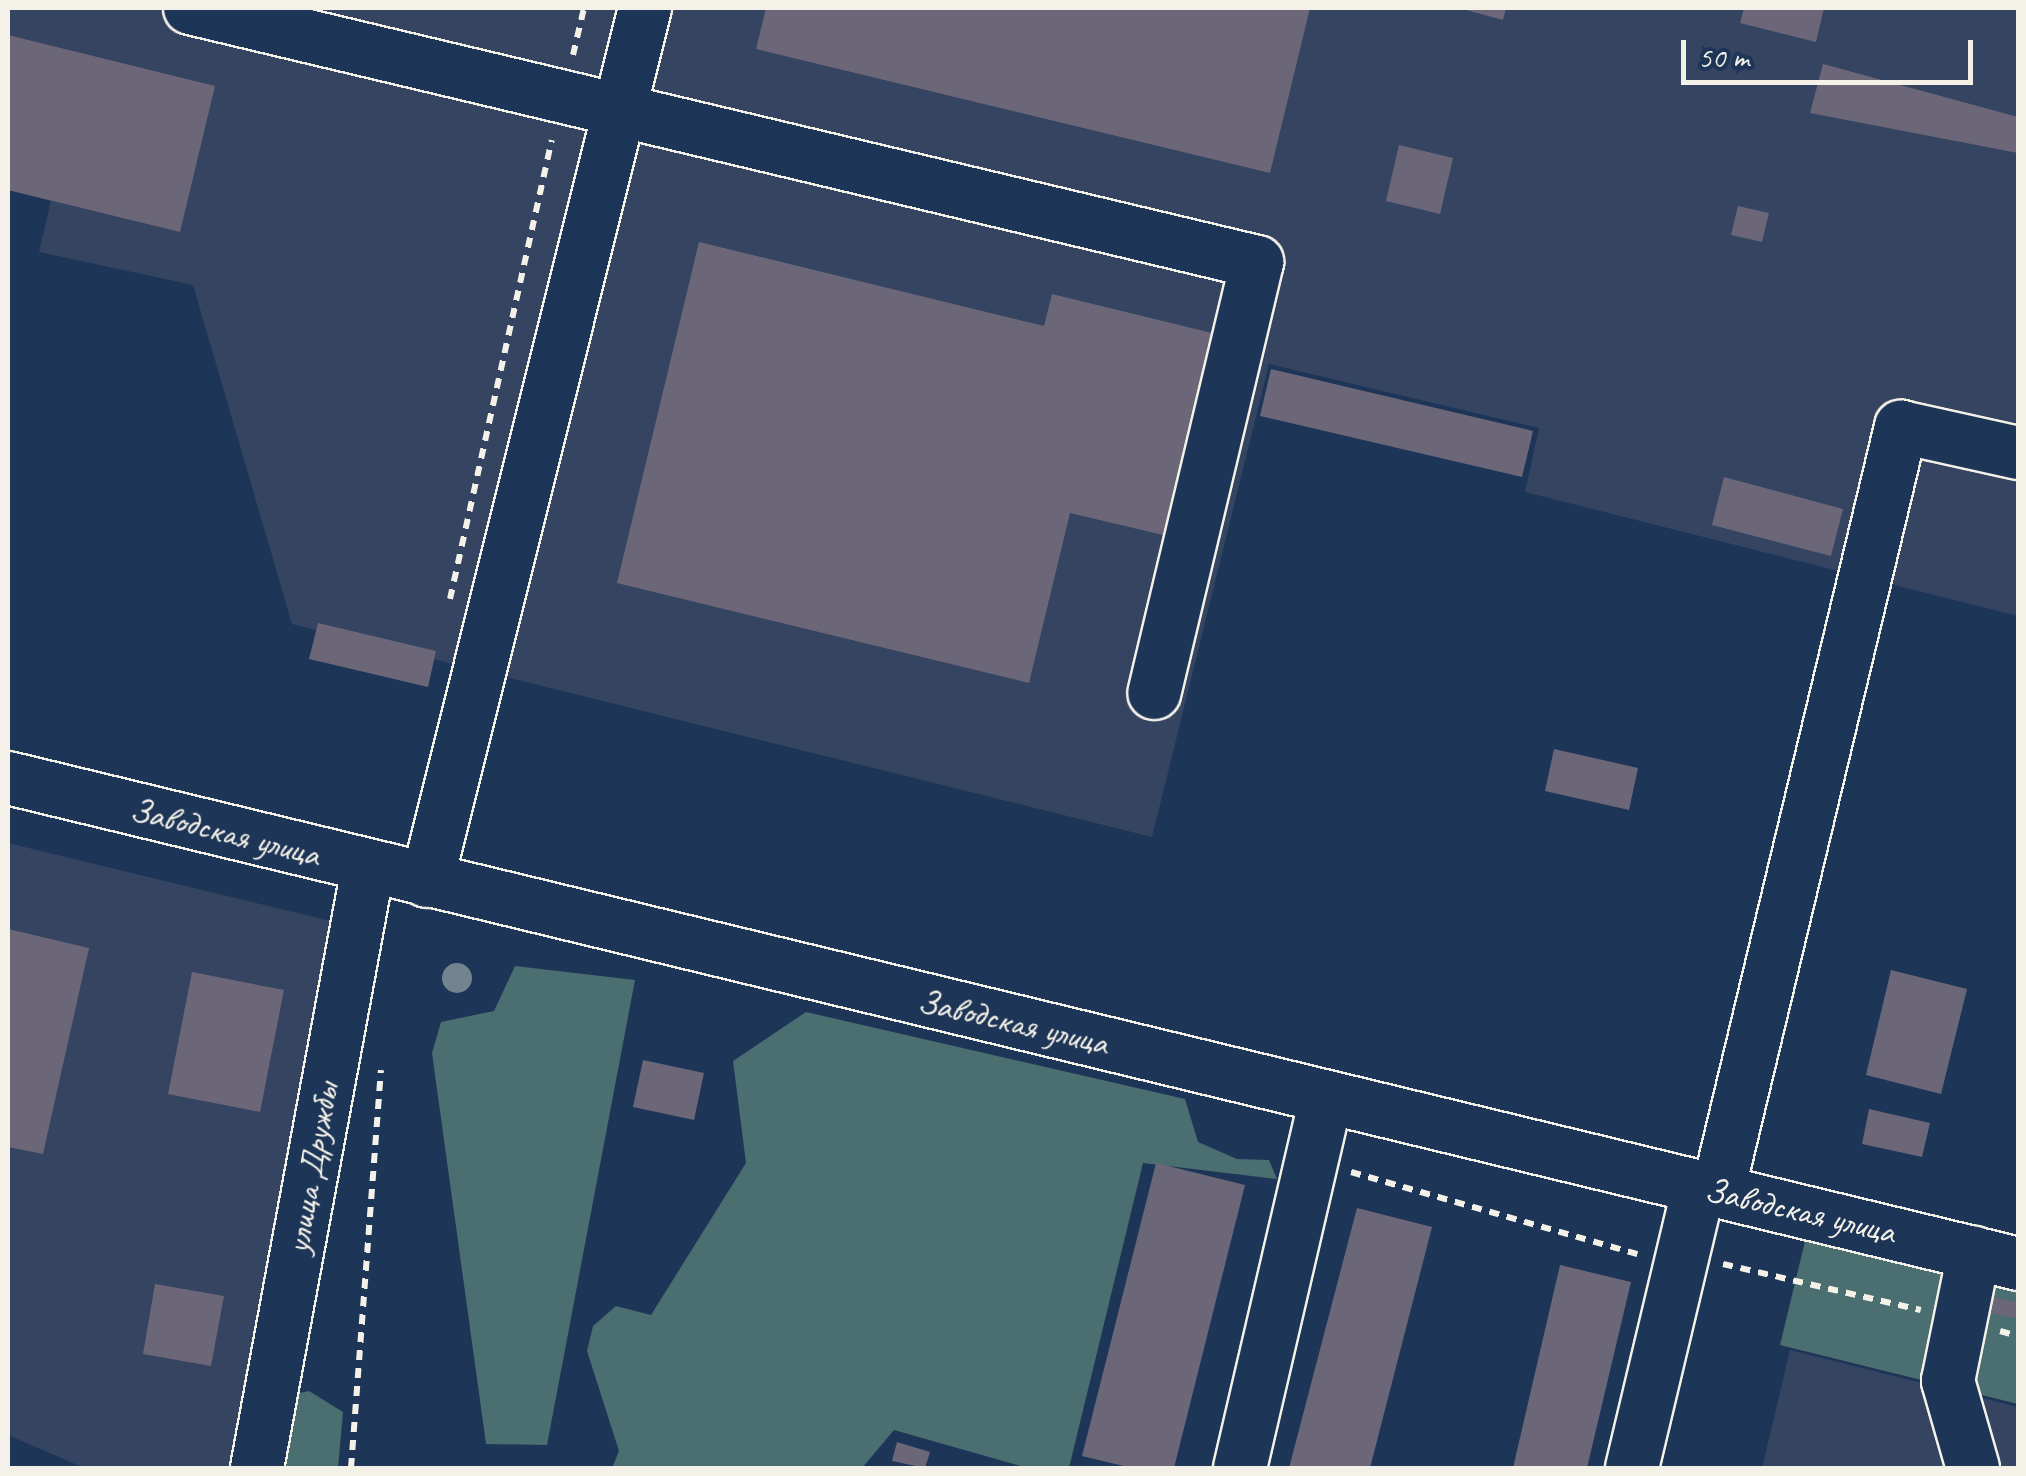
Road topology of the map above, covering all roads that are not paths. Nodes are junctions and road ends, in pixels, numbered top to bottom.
1 (190, 8) edge
2 (645, 8) edge
3 (620, 110) junction
4 (2018, 453) edge
5 (1154, 694) dead end
6 (8, 778) edge
7 (368, 868) junction
8 (426, 881) junction
9 (1326, 1097) junction
10 (1709, 1189) junction
11 (1996, 1258) edge
12 (257, 1468) edge
13 (1240, 1468) edge
14 (1632, 1468) edge
15 (1972, 1468) edge

1 - 3 street
2 - 3 street
3 - 5 street
3 - 8 street
4 - 10 street
6 - 7 street, Заводская улица
7 - 8 street, Заводская улица
7 - 12 street, улица Дружбы
8 - 9 street, Заводская улица
9 - 10 street, Заводская улица
9 - 13 street
10 - 11 street, Заводская улица
10 - 14 street
11 - 15 street

